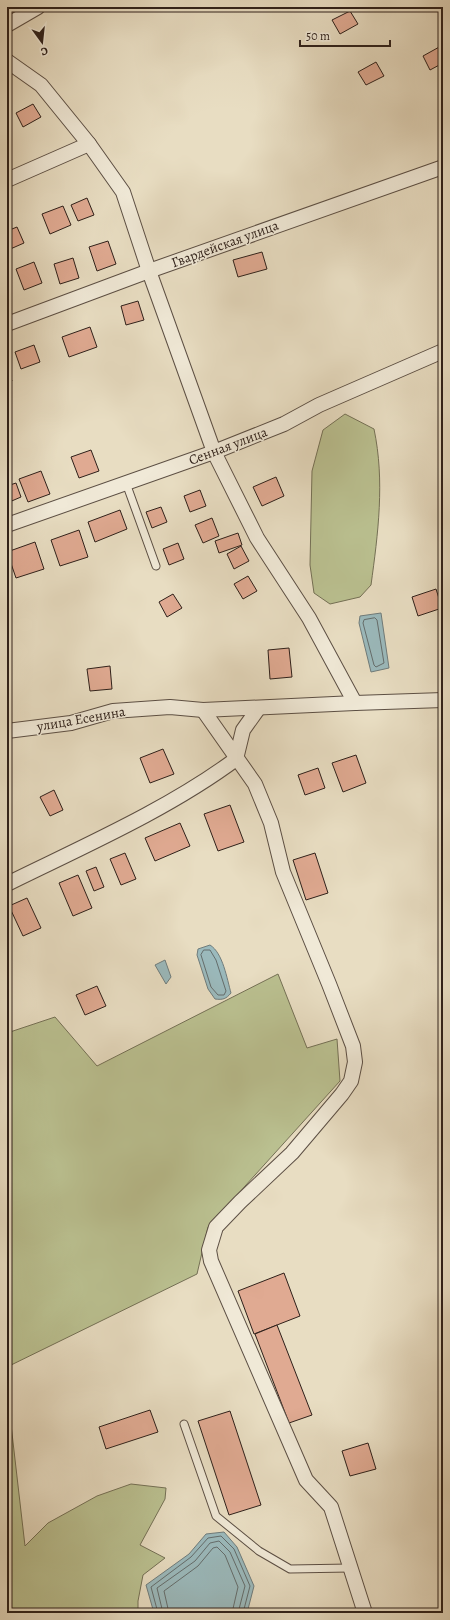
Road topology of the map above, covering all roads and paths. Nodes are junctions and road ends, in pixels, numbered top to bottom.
1 (38, 7) edge
2 (7, 26) edge
3 (7, 61) edge
4 (88, 144) junction
5 (443, 167) edge
6 (7, 180) edge
7 (149, 271) junction
8 (7, 324) edge
9 (443, 350) edge
10 (214, 452) junction
11 (126, 483) junction
12 (7, 525) edge
13 (156, 566) dead end
14 (443, 700) edge
15 (355, 703) junction
16 (258, 709) junction
17 (203, 710) junction
18 (7, 731) edge
19 (236, 759) junction
20 (7, 884) edge
21 (184, 1424) dead end
22 (350, 1568) junction
23 (365, 1613) edge

1 - 2 street
3 - 4 street
4 - 6 street
4 - 7 street
5 - 7 street, Гвардейская улица
7 - 8 street, Гвардейская улица
7 - 10 street
9 - 10 street, Сенная улица
10 - 11 street, Сенная улица
10 - 15 street
11 - 12 street, Сенная улица
11 - 13 lane
14 - 15 street, улица Есенина
15 - 16 street, улица Есенина
16 - 17 street, улица Есенина
16 - 19 street
17 - 18 street, улица Есенина
17 - 19 street
19 - 20 street
19 - 22 street
21 - 22 lane
22 - 23 street

